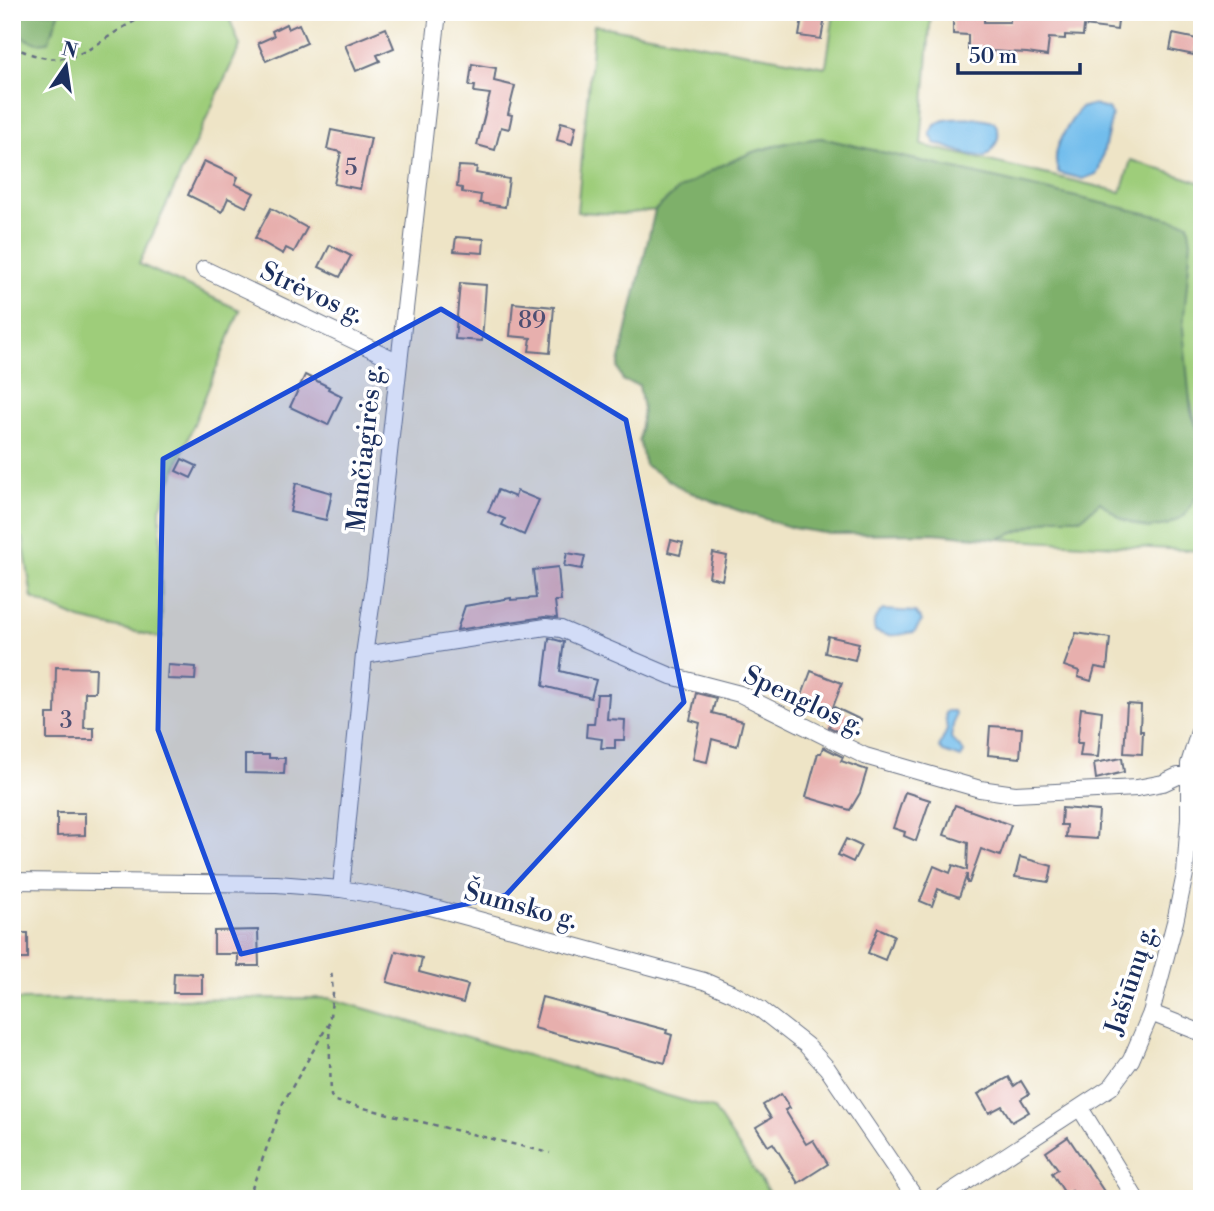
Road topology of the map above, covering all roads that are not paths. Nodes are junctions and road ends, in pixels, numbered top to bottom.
1 (438, 12) edge
2 (204, 269) dead end
3 (399, 362) junction
4 (365, 655) junction
5 (1202, 722) edge
6 (1188, 776) junction
7 (12, 881) edge
8 (341, 889) junction
9 (1151, 1013) junction
10 (1202, 1033) edge
11 (1080, 1108) junction
12 (916, 1199) edge
13 (940, 1199) edge
14 (1136, 1199) edge

1 - 3 street, Mančiagirės g.
2 - 3 street, Strėvos g.
3 - 4 street, Mančiagirės g.
4 - 6 street, Spenglos g.
4 - 8 street, Mančiagirės g.
5 - 6 street, Jašiūnų g.
6 - 9 street, Jašiūnų g.
7 - 8 street, Šumsko g.
8 - 12 street, Šumsko g.
9 - 10 street
9 - 11 street, Jašiūnų g.
11 - 13 street, Jašiūnų g.
11 - 14 street

